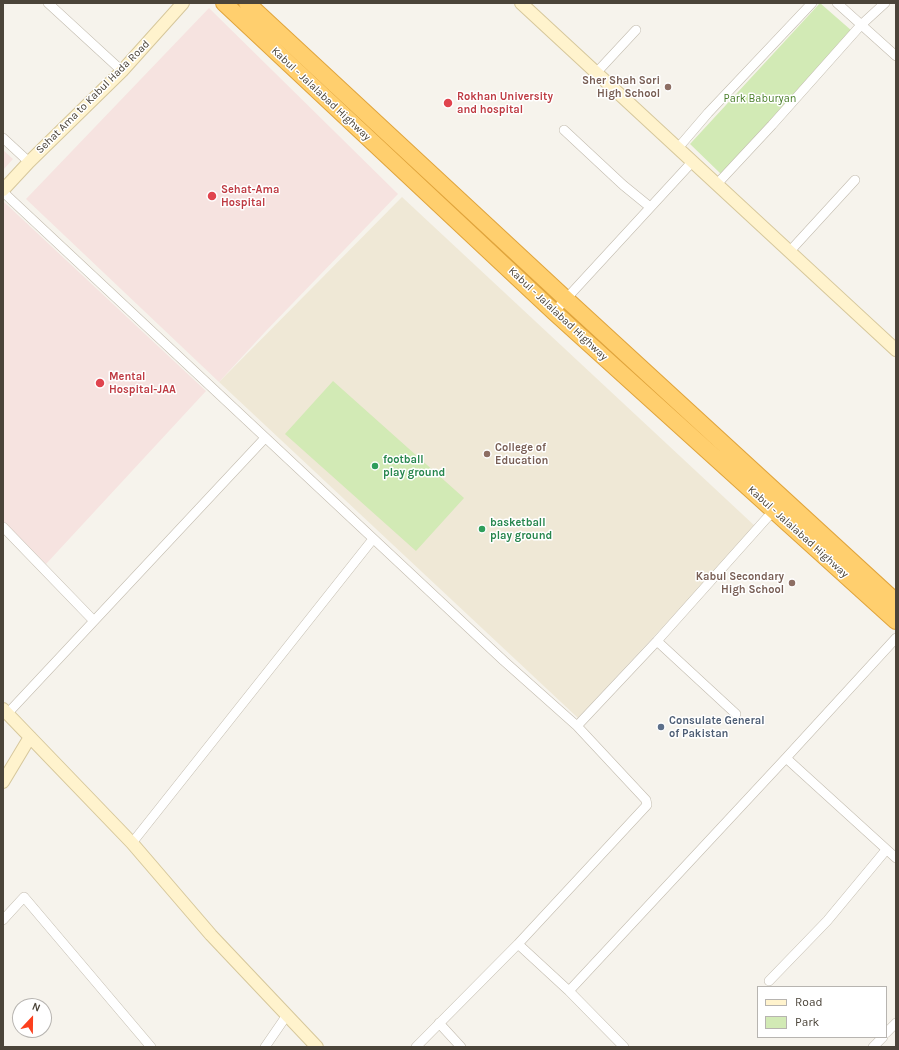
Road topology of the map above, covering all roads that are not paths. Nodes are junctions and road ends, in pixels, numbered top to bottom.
1 (48, 3) edge
2 (184, 3) edge
3 (224, 3) edge
4 (247, 3) edge
5 (522, 3) edge
6 (812, 3) edge
7 (837, 3) edge
8 (885, 3) edge
9 (861, 25) junction
10 (636, 30) dead end
11 (896, 56) edge
12 (122, 71) junction
13 (597, 72) junction
14 (564, 130) dead end
15 (3, 138) edge
16 (678, 148) junction
17 (693, 161) junction
18 (29, 162) junction
19 (855, 180) dead end
20 (717, 184) junction
21 (3, 191) edge
22 (650, 207) junction
23 (790, 252) junction
24 (566, 299) junction
25 (554, 312) junction
26 (896, 350) edge
27 (265, 438) junction
28 (774, 510) junction
29 (3, 527) edge
30 (373, 539) junction
31 (896, 602) edge
32 (94, 621) junction
33 (896, 621) edge
34 (896, 638) edge
35 (657, 641) junction
36 (5, 711) edge
37 (736, 714) dead end
38 (577, 726) junction
39 (30, 737) junction
40 (786, 758) junction
41 (3, 782) edge
42 (132, 843) junction
43 (886, 850) junction
44 (896, 858) edge
45 (3, 920) edge
46 (518, 944) junction
47 (768, 981) dead end
48 (569, 991) junction
49 (287, 1015) junction
50 (896, 1023) edge
51 (438, 1024) junction
52 (887, 1033) edge
53 (882, 1038) edge
54 (151, 1047) edge
55 (265, 1047) edge
56 (317, 1047) edge
57 (416, 1047) edge
58 (461, 1047) edge
59 (624, 1047) edge
60 (873, 1047) edge

1 - 12 street
2 - 12 main road, Sehat Ama to Kabul Hada Road
3 - 25 highway, Kabul - Jalalabad Highway
4 - 24 highway, Kabul - Jalalabad Highway
5 - 13 main road
6 - 16 street
7 - 9 street
8 - 9 street
9 - 11 street
9 - 20 street
10 - 13 street
12 - 18 main road, Sehat Ama to Kabul Hada Road
13 - 16 main road
14 - 22 street
15 - 18 street
16 - 17 main road
17 - 20 main road
17 - 22 street
18 - 21 main road, Sehat Ama to Kabul Hada Road
19 - 23 street
20 - 23 main road
21 - 27 street
22 - 24 street
23 - 26 main road
24 - 25 street
24 - 31 highway, Kabul - Jalalabad Highway
25 - 28 highway, Kabul - Jalalabad Highway
27 - 30 street
27 - 32 street
28 - 33 highway, Kabul - Jalalabad Highway
28 - 35 street
29 - 32 street
30 - 38 street
30 - 42 street
32 - 36 street
34 - 40 street
35 - 37 street
35 - 38 street
36 - 39 main road
38 - 46 street
39 - 41 main road
39 - 42 main road
40 - 43 street
40 - 48 street
42 - 49 main road
43 - 44 street
43 - 47 street
45 - 54 street
46 - 48 street
46 - 51 street
48 - 59 street
49 - 55 street
49 - 56 main road
50 - 52 street
51 - 57 street
51 - 58 street
53 - 60 street

